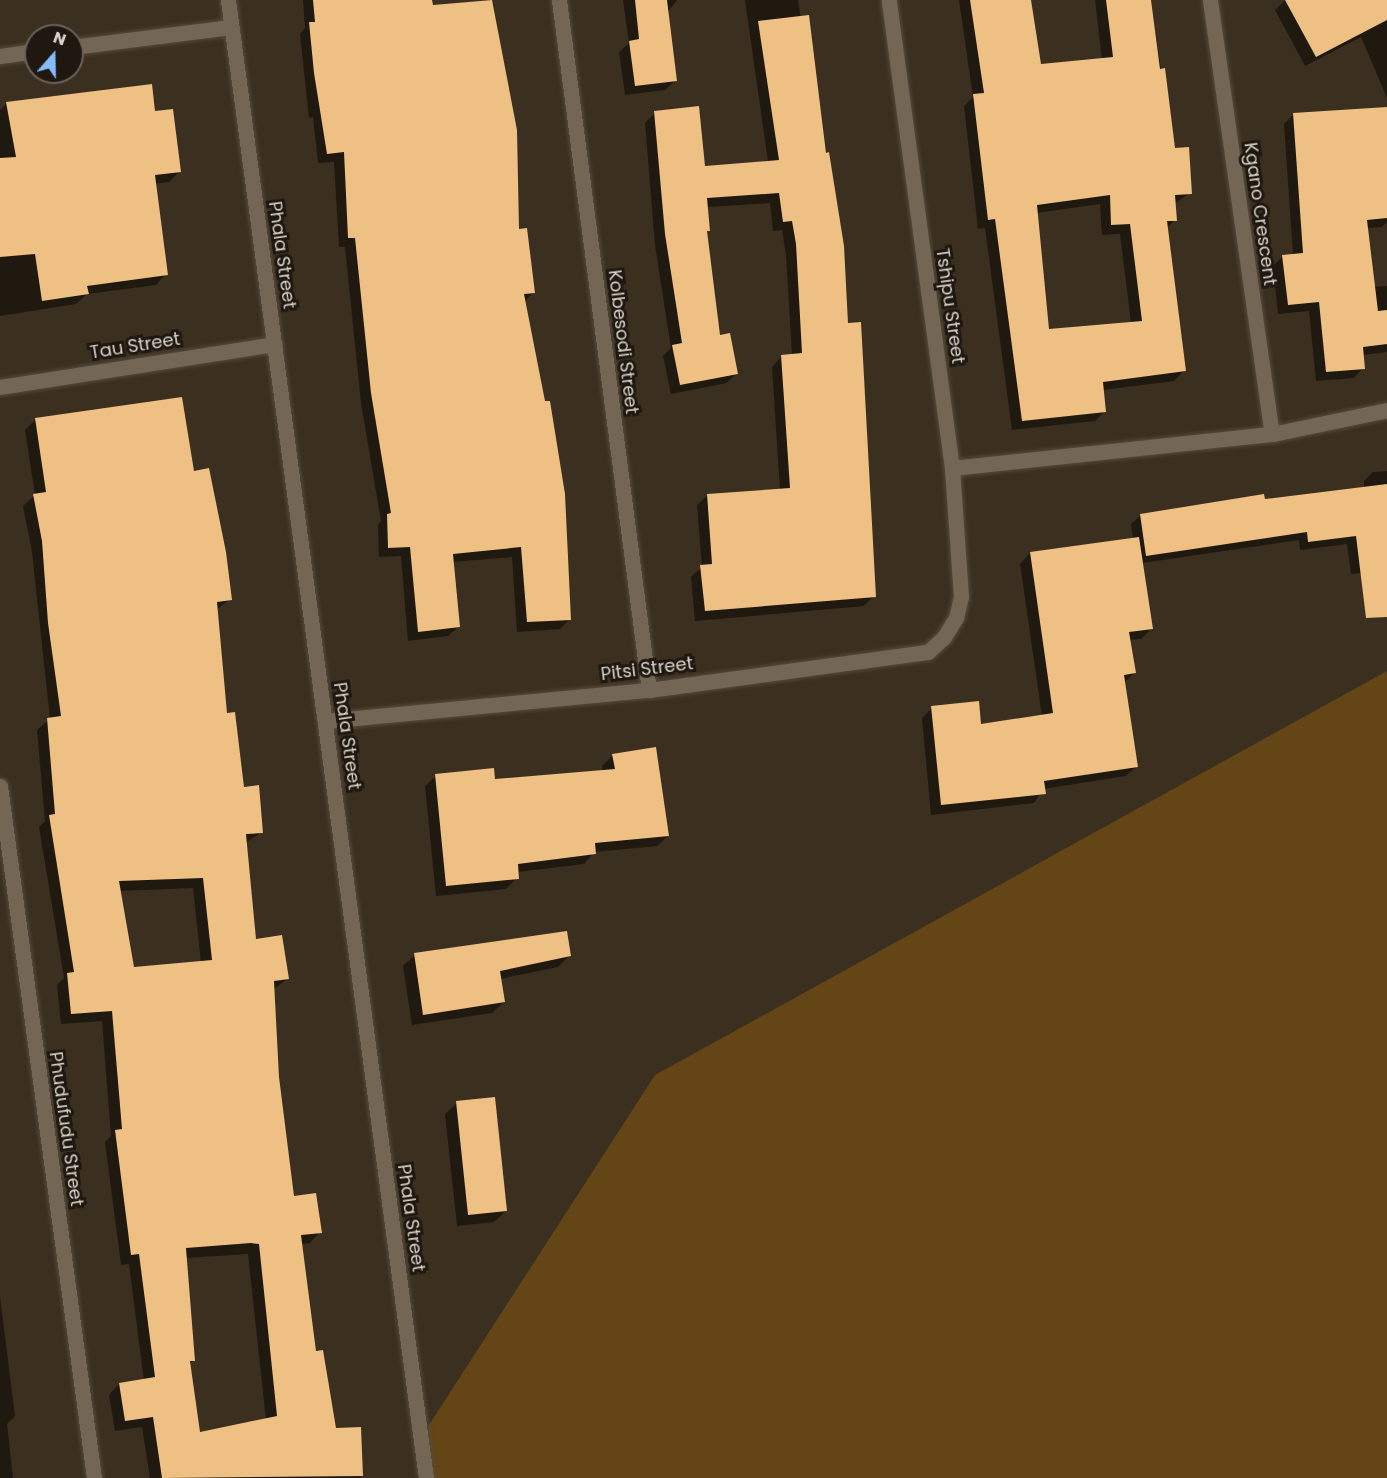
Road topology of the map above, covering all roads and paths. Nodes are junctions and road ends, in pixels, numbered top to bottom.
1 (228, 0) edge
2 (559, 0) edge
3 (889, 0) edge
4 (1210, 0) edge
5 (231, 27) junction
6 (84, 45) edge
7 (24, 53) edge
8 (0, 56) edge
9 (275, 344) junction
10 (0, 387) edge
11 (1387, 410) edge
12 (1272, 434) junction
13 (952, 468) junction
14 (956, 618) joint
15 (649, 690) junction
16 (326, 721) junction
17 (0, 786) edge
18 (94, 1478) edge
19 (426, 1478) edge

1 - 5 street, Phala Street
2 - 15 street, Kolbesodi Street
3 - 13 street, Tshipu Street
4 - 12 street, Kgano Crescent
5 - 6 street
5 - 9 street, Phala Street
7 - 8 street
9 - 10 street, Tau Street
9 - 16 street, Phala Street
11 - 12 street
12 - 13 street
13 - 14 street, Tshipu Street
14 - 15 street, Pitsi Street
15 - 16 street, Pitsi Street
16 - 19 street, Phala Street
17 - 18 street, Phudufudu Street

